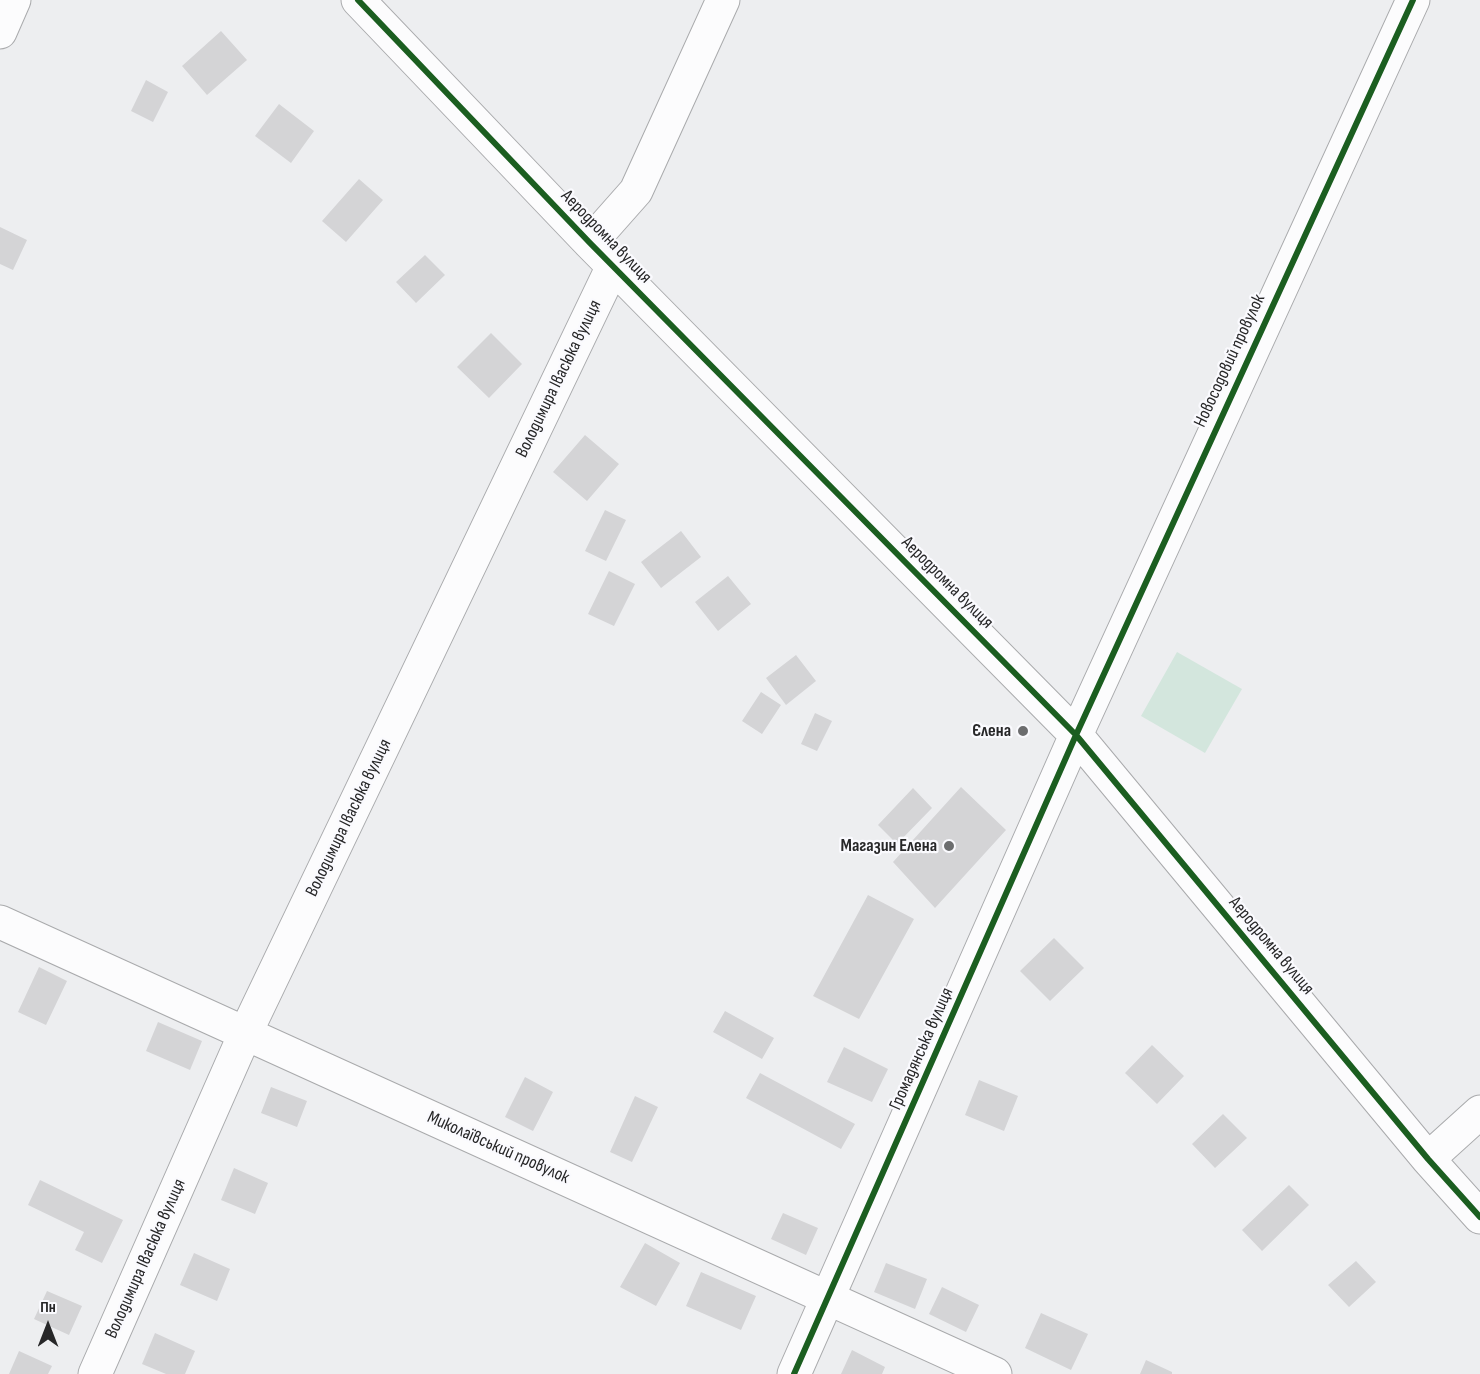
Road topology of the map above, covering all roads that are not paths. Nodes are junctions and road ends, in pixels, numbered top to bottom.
1 (14, 0) edge
2 (358, 0) edge
3 (723, 0) edge
4 (1413, 0) edge
5 (0, 32) edge
6 (590, 243) junction
7 (613, 266) junction
8 (1076, 735) junction
9 (0, 922) edge
10 (245, 1034) junction
11 (1480, 1112) edge
12 (1428, 1159) junction
13 (1480, 1217) edge
14 (829, 1298) junction
15 (95, 1374) edge
16 (794, 1374) edge
17 (995, 1374) edge

1 - 5 street
2 - 6 street, Аеродромна вулиця
3 - 6 street
4 - 8 street, Новосодовий провулок
6 - 7 street, Аеродромна вулиця
7 - 8 street, Аеродромна вулиця
7 - 10 street, Володимира Івасюка вулиця
8 - 12 street, Аеродромна вулиця
8 - 14 street, Громадянська вулиця
9 - 10 street, Миколаївський провулок
10 - 14 street, Миколаївський провулок
10 - 15 street, Володимира Івасюка вулиця
11 - 12 street
12 - 13 street, Аеродромна вулиця
14 - 16 street, Громадянська вулиця
14 - 17 street, Миколаївський провулок

